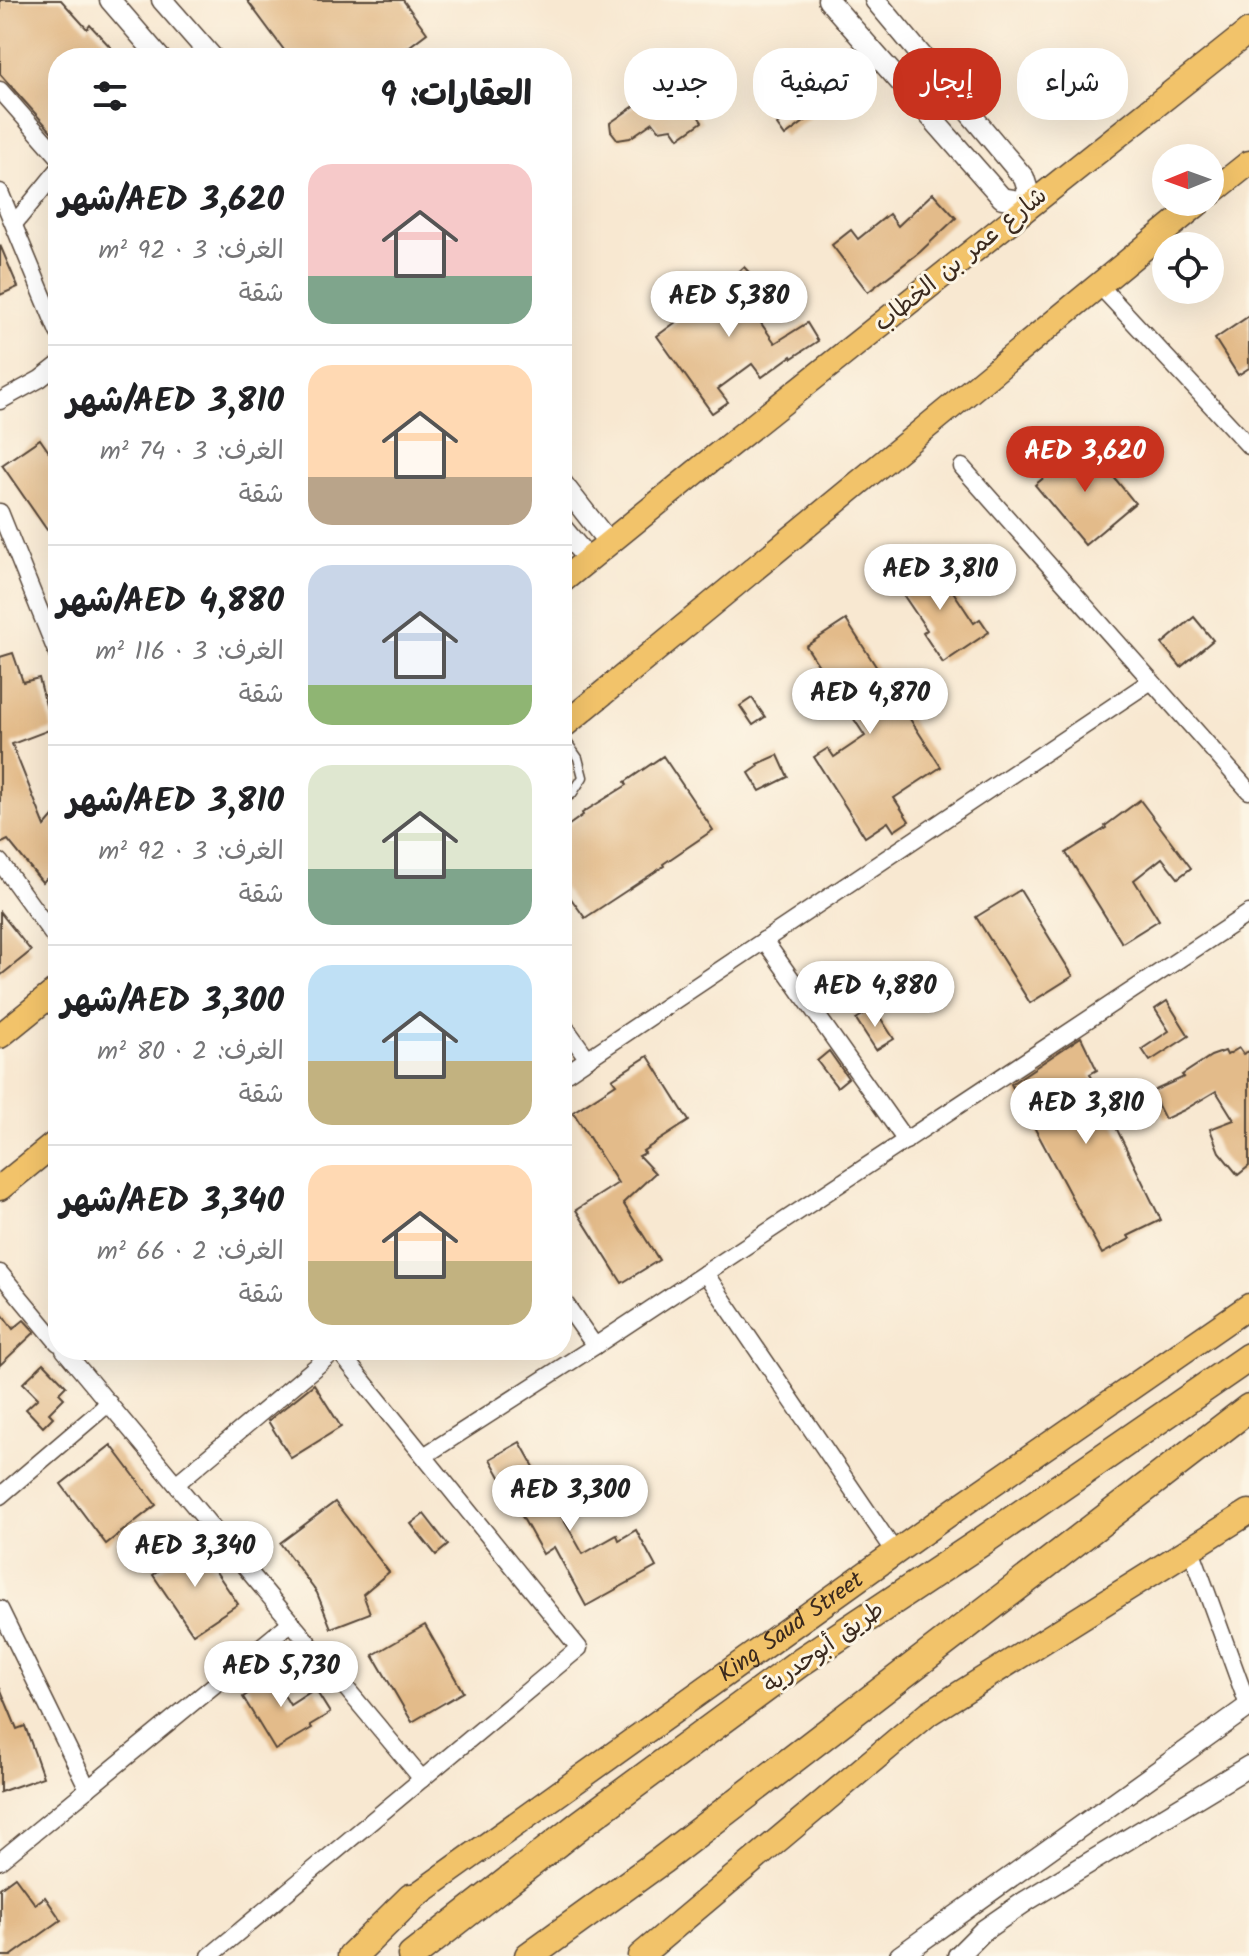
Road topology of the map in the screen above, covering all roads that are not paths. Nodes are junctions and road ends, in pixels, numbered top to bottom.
1 (110, 0) edge
2 (162, 0) edge
3 (828, 0) edge
4 (875, 0) edge
5 (1249, 31) edge
6 (151, 48) edge
7 (204, 48) edge
8 (0, 90) edge
9 (48, 145) edge
10 (1249, 163) edge
11 (48, 182) edge
12 (1224, 183) edge
13 (0, 192) edge
14 (1032, 203) junction
15 (1183, 216) edge
16 (14, 224) junction
17 (1099, 285) junction
18 (48, 307) edge
19 (48, 373) edge
20 (0, 401) edge
21 (1249, 446) edge
22 (962, 467) dead end
23 (572, 496) edge
24 (0, 512) edge
25 (572, 540) edge
26 (609, 543) junction
27 (8, 554) edge
28 (588, 559) junction
29 (572, 573) edge
30 (48, 636) edge
31 (1151, 681) junction
32 (572, 719) edge
33 (572, 749) edge
34 (1249, 791) edge
35 (572, 794) edge
36 (0, 862) edge
37 (1249, 913) edge
38 (48, 928) edge
39 (764, 940) junction
40 (48, 997) edge
41 (0, 1036) edge
42 (572, 1037) edge
43 (588, 1059) junction
44 (572, 1069) edge
45 (906, 1141) junction
46 (48, 1149) edge
47 (0, 1188) edge
48 (0, 1273) edge
49 (705, 1273) junction
50 (1249, 1306) edge
51 (572, 1313) edge
52 (48, 1331) edge
53 (595, 1346) junction
54 (1249, 1357) edge
55 (72, 1360) edge
56 (325, 1360) edge
57 (345, 1360) edge
58 (109, 1403) junction
59 (1249, 1408) edge
60 (424, 1456) junction
61 (176, 1484) junction
62 (0, 1496) edge
63 (1249, 1512) edge
64 (1191, 1549) junction
65 (895, 1552) junction
66 (0, 1609) edge
67 (291, 1622) junction
68 (1248, 1707) edge
69 (1249, 1766) edge
70 (422, 1779) junction
71 (88, 1789) junction
72 (662, 1860) junction
73 (0, 1861) edge
74 (411, 1898) junction
75 (210, 1956) edge
76 (338, 1956) edge
77 (352, 1956) edge
78 (412, 1956) edge
79 (529, 1956) edge
80 (561, 1956) edge
81 (640, 1956) edge
82 (900, 1956) edge
83 (958, 1956) edge

1 - 6 street
2 - 7 street
3 - 14 street
4 - 14 street
5 - 14 main road, شارع عمر بن الخطاب
8 - 9 street
10 - 12 main road
11 - 16 street
13 - 16 street
14 - 26 main road, شارع عمر بن الخطاب
15 - 17 main road
16 - 18 street
17 - 21 street
17 - 32 main road
19 - 20 street
22 - 31 street
23 - 26 street
24 - 27 street
25 - 28 street
26 - 28 main road, شارع عمر بن الخطاب
27 - 30 street
28 - 29 main road, شارع عمر بن الخطاب
31 - 34 street
31 - 39 street
33 - 35 lane
36 - 38 street
37 - 45 street
39 - 43 street
39 - 45 street
40 - 41 main road
42 - 43 street
43 - 44 street
45 - 49 street
46 - 47 main road
48 - 52 street
49 - 53 street
49 - 65 street
50 - 65 main road, King Saud Street
51 - 53 street
53 - 60 street
54 - 78 highway, طريق أبوحدرية
55 - 58 street
56 - 61 street
57 - 60 street
58 - 61 street
58 - 62 street
59 - 72 highway
60 - 70 street
61 - 67 street
63 - 64 main road
64 - 68 street
64 - 81 main road
65 - 74 main road, King Saud Street
66 - 71 street
67 - 70 street
67 - 71 street
68 - 82 street
69 - 83 street
70 - 75 street
71 - 73 street
72 - 79 highway
72 - 80 highway
74 - 76 main road, King Saud Street
74 - 77 highway

